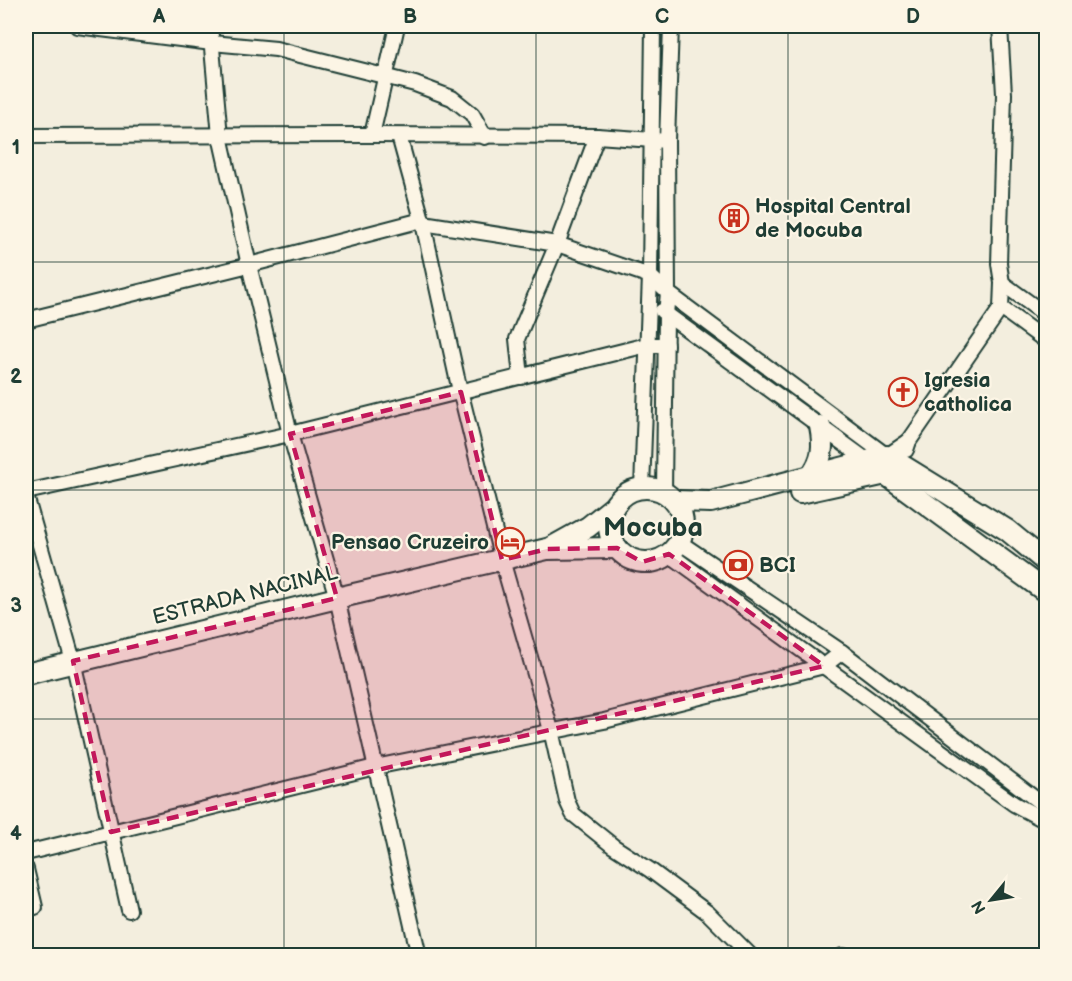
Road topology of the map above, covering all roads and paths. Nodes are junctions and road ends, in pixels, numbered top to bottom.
1 (77, 26) edge
2 (210, 26) edge
3 (397, 26) edge
4 (652, 26) edge
5 (671, 26) edge
6 (1000, 26) edge
7 (212, 43) junction
8 (384, 76) junction
9 (372, 135) junction
10 (26, 136) edge
11 (220, 136) junction
12 (399, 136) junction
13 (597, 136) junction
14 (485, 137) junction
15 (651, 140) junction
16 (667, 141) junction
17 (422, 222) junction
18 (557, 244) junction
19 (249, 265) junction
20 (650, 276) junction
21 (1002, 283) junction
22 (668, 293) junction
23 (649, 303) junction
24 (1001, 308) junction
25 (666, 314) junction
26 (1047, 315) edge
27 (26, 320) edge
28 (1047, 341) edge
29 (647, 345) junction
30 (666, 345) junction
31 (521, 377) junction
32 (461, 392) junction
33 (820, 426) junction
34 (290, 434) junction
35 (885, 464) junction
36 (810, 477) junction
37 (642, 488) junction
38 (26, 494) edge
39 (669, 497) junction
40 (613, 507) junction
41 (677, 541) junction
42 (617, 548) junction
43 (547, 549) junction
44 (502, 560) junction
45 (1047, 562) edge
46 (1047, 592) edge
47 (337, 598) junction
48 (842, 652) junction
49 (73, 661) junction
50 (824, 666) junction
51 (26, 674) edge
52 (551, 730) junction
53 (375, 767) junction
54 (1047, 807) edge
55 (1047, 821) edge
56 (111, 832) junction
57 (26, 853) edge
58 (26, 869) edge
59 (35, 907) dead end
60 (129, 910) dead end
61 (419, 956) edge
62 (751, 956) edge

1 - 7 street
2 - 7 street
3 - 8 street
4 - 15 street
5 - 16 street
6 - 21 street
7 - 8 street
7 - 11 street
8 - 9 street
8 - 14 street
9 - 11 street
9 - 12 street
10 - 11 street
11 - 19 street
12 - 14 street
12 - 17 street
13 - 14 street
13 - 15 street
13 - 18 street
15 - 16 street
15 - 20 street
16 - 22 street
17 - 18 street
17 - 19 street
17 - 32 street
18 - 20 street
18 - 31 street
19 - 27 street
19 - 34 street
20 - 22 street
20 - 23 street
21 - 24 street
21 - 26 street
22 - 25 street
22 - 35 street
23 - 25 street
23 - 29 street
24 - 28 street
24 - 35 street
25 - 30 street
25 - 33 street
29 - 30 street
29 - 31 street
29 - 37 street
30 - 39 street
31 - 32 street
32 - 34 street
32 - 44 street
33 - 35 street
33 - 36 highway
34 - 38 street
34 - 47 street
35 - 36 highway
35 - 41 highway
35 - 45 highway
35 - 46 highway
36 - 39 highway
37 - 39 highway
37 - 40 highway
38 - 49 street
39 - 41 highway
40 - 42 highway
40 - 43 highway
41 - 42 highway
41 - 48 street
41 - 50 street
42 - 43 highway
43 - 44 highway, ESTRADA NACINAL
44 - 47 highway, ESTRADA NACINAL
44 - 52 street
47 - 49 highway, ESTRADA NACINAL
47 - 53 street
48 - 50 street
48 - 54 street
49 - 51 highway, ESTRADA NACINAL
49 - 56 street
50 - 52 street
50 - 55 street
52 - 53 street
52 - 62 street
53 - 56 street
53 - 61 street
56 - 57 street
56 - 60 street
58 - 59 street

